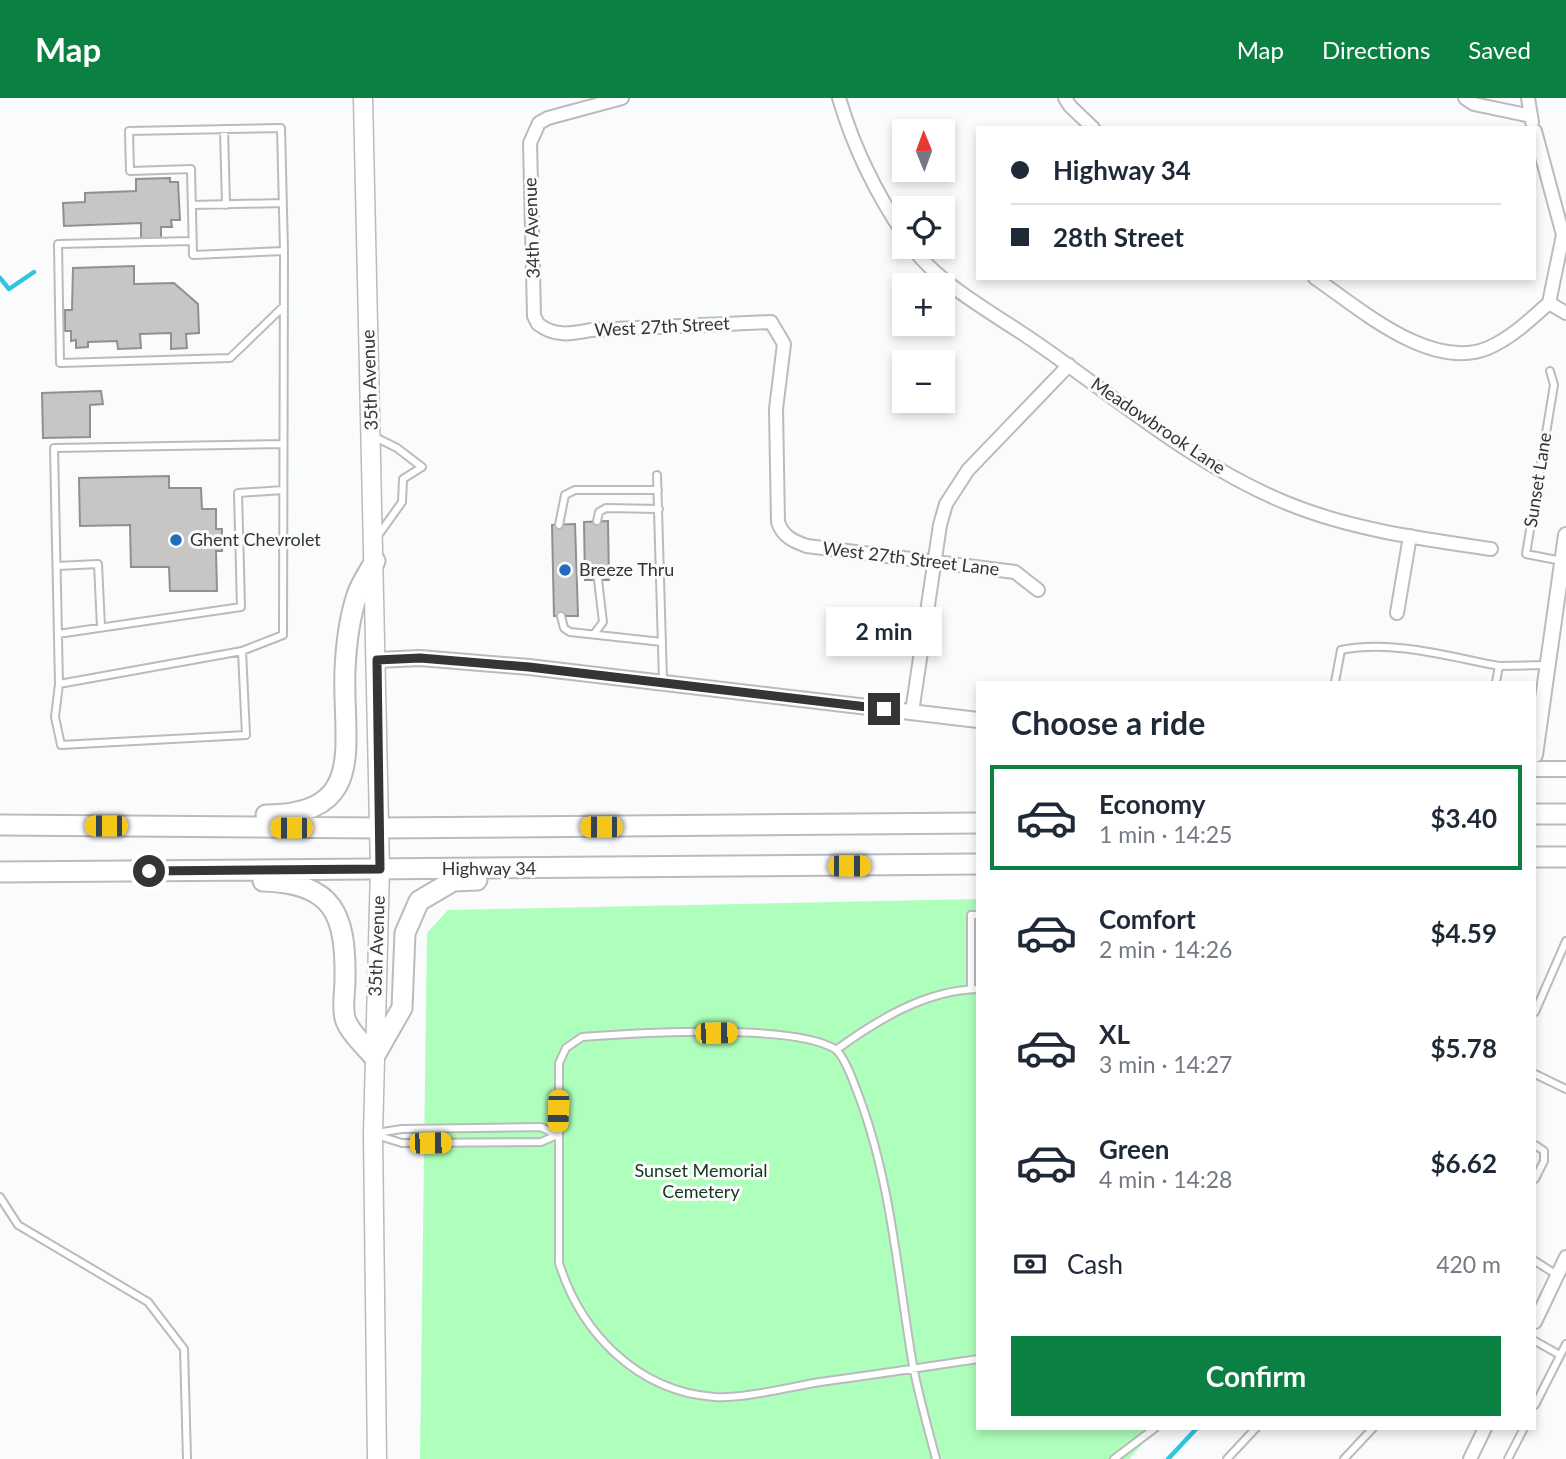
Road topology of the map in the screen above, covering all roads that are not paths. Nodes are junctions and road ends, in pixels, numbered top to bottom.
1 (363, 98) edge
2 (622, 98) edge
3 (839, 98) edge
4 (1065, 98) edge
5 (1465, 98) edge
6 (1528, 98) edge
7 (1533, 125) edge
8 (1091, 126) edge
9 (224, 129) junction
10 (1536, 136) edge
11 (283, 203) junction
12 (192, 205) junction
13 (226, 205) junction
14 (892, 217) edge
15 (193, 241) junction
16 (284, 251) junction
17 (925, 259) edge
18 (1318, 280) edge
19 (1549, 303) junction
20 (284, 306) junction
21 (1566, 313) edge
22 (546, 330) joint
23 (1069, 365) junction
24 (1550, 371) dead end
25 (372, 435) junction
26 (283, 444) junction
27 (657, 475) dead end
28 (283, 490) junction
29 (658, 490) junction
30 (659, 509) junction
31 (597, 521) dead end
32 (559, 525) dead end
33 (781, 531) joint
34 (1566, 535) edge
35 (1410, 536) junction
36 (374, 541) junction
37 (1492, 549) dead end
38 (375, 561) junction
39 (1562, 561) junction
40 (933, 562) junction
41 (57, 566) junction
42 (598, 580) dead end
43 (1038, 590) dead end
44 (1397, 612) dead end
45 (561, 616) dead end
46 (102, 627) junction
47 (58, 634) junction
48 (594, 635) junction
49 (662, 642) junction
50 (242, 651) junction
51 (377, 660) junction
52 (1546, 665) junction
53 (1499, 666) junction
54 (1335, 681) edge
55 (1496, 681) edge
56 (663, 683) junction
57 (59, 684) junction
58 (912, 712) junction
59 (976, 720) edge
60 (1536, 747) edge
61 (1536, 769) edge
62 (1566, 769) edge
63 (0, 814) edge
64 (1536, 814) edge
65 (1566, 814) edge
66 (976, 823) edge
67 (0, 825) edge
68 (379, 828) junction
69 (1536, 857) edge
70 (1566, 857) edge
71 (976, 864) edge
72 (380, 869) junction
73 (564, 869) junction
74 (0, 872) edge
75 (73, 872) junction
76 (976, 915) edge
77 (1566, 941) edge
78 (975, 989) edge
79 (1536, 1010) edge
80 (836, 1050) junction
81 (374, 1057) junction
82 (1536, 1074) edge
83 (1566, 1089) edge
84 (373, 1134) junction
85 (557, 1135) junction
86 (1536, 1146) edge
87 (1536, 1177) edge
88 (0, 1197) edge
89 (1566, 1256) edge
90 (1536, 1262) edge
91 (1557, 1275) junction
92 (1536, 1320) edge
93 (1536, 1341) edge
94 (1564, 1349) edge
95 (976, 1359) edge
96 (914, 1368) junction
97 (1536, 1403) edge
98 (1152, 1430) edge
99 (1254, 1430) edge
100 (1371, 1430) edge
101 (1484, 1430) edge
102 (1523, 1430) edge
103 (187, 1459) edge
104 (377, 1459) edge
105 (936, 1459) edge
106 (1114, 1459) edge
107 (1227, 1459) edge
108 (1344, 1459) edge
109 (1471, 1459) edge
110 (1508, 1459) edge

1 - 25 main road, 35th Avenue
2 - 22 street, 34th Avenue
3 - 14 street
4 - 8 street
5 - 7 street
6 - 7 street
9 - 11 lane
9 - 12 lane
9 - 13 lane
10 - 19 street
11 - 13 lane
11 - 16 lane
12 - 13 lane
12 - 15 lane
15 - 16 lane
15 - 20 lane
16 - 20 lane
17 - 23 street, Meadowbrook Lane
18 - 19 street
19 - 21 street
20 - 26 lane
22 - 33 street, West 27th Street
23 - 35 street, Meadowbrook Lane
23 - 40 street
24 - 39 lane, Sunset Lane
25 - 36 main road, 35th Avenue
25 - 36 lane
26 - 28 lane
26 - 41 lane
27 - 29 lane
28 - 46 lane
28 - 50 lane
29 - 30 lane
29 - 32 lane
30 - 31 lane
30 - 49 lane
33 - 40 street, West 27th Street Lane
34 - 39 street
35 - 37 street, Meadowbrook Lane
35 - 44 street
36 - 38 main road, 35th Avenue
38 - 51 main road, 35th Avenue
38 - 63 highway
39 - 52 street
40 - 43 street, West 27th Street Lane
40 - 58 street
41 - 46 lane
41 - 47 lane
42 - 48 lane
45 - 48 lane
46 - 47 lane
47 - 57 lane
48 - 49 lane
49 - 56 lane
50 - 57 lane
50 - 57 lane
51 - 56 street
51 - 68 main road, 35th Avenue
52 - 53 lane
52 - 60 street
53 - 54 lane
53 - 55 lane
56 - 58 street
58 - 59 street
61 - 62 street
64 - 65 highway
66 - 68 highway
67 - 68 highway
68 - 72 main road, 35th Avenue
69 - 70 highway
71 - 73 highway, Highway 34
72 - 73 highway, Highway 34
72 - 75 highway, Highway 34
72 - 81 main road, 35th Avenue
73 - 81 highway
74 - 75 highway, Highway 34
75 - 81 highway
76 - 78 lane
77 - 79 lane
78 - 80 lane
80 - 85 lane
80 - 96 lane
81 - 84 main road, 35th Avenue
82 - 83 lane
84 - 85 lane
84 - 85 lane
84 - 104 main road, 35th Avenue
85 - 96 lane
86 - 87 lane
88 - 103 lane
89 - 91 street
90 - 91 lane
91 - 92 street
93 - 94 lane
94 - 97 lane
95 - 96 lane
96 - 105 lane
98 - 106 lane
99 - 107 lane
100 - 108 lane
101 - 109 street
102 - 110 lane

